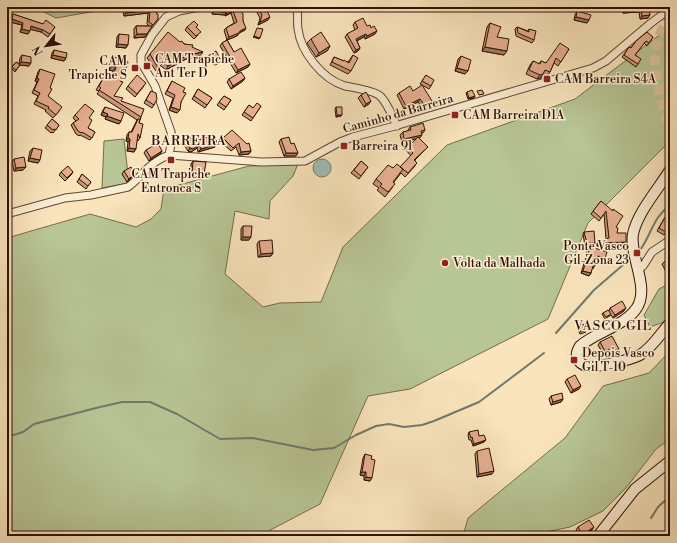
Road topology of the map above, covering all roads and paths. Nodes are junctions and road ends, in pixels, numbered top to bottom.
1 (199, 7) edge
2 (297, 7) edge
3 (670, 9) edge
4 (397, 126) junction
5 (169, 155) junction
6 (670, 170) edge
7 (7, 214) edge
8 (670, 240) edge
9 (637, 266) junction
10 (670, 323) edge
11 (670, 461) edge
12 (598, 536) edge

1 - 5 street
2 - 4 street
3 - 4 street, Caminho da Barreira
4 - 5 street, Caminho da Barreira
5 - 7 street
6 - 9 main road
8 - 9 street
9 - 10 main road
11 - 12 main road

